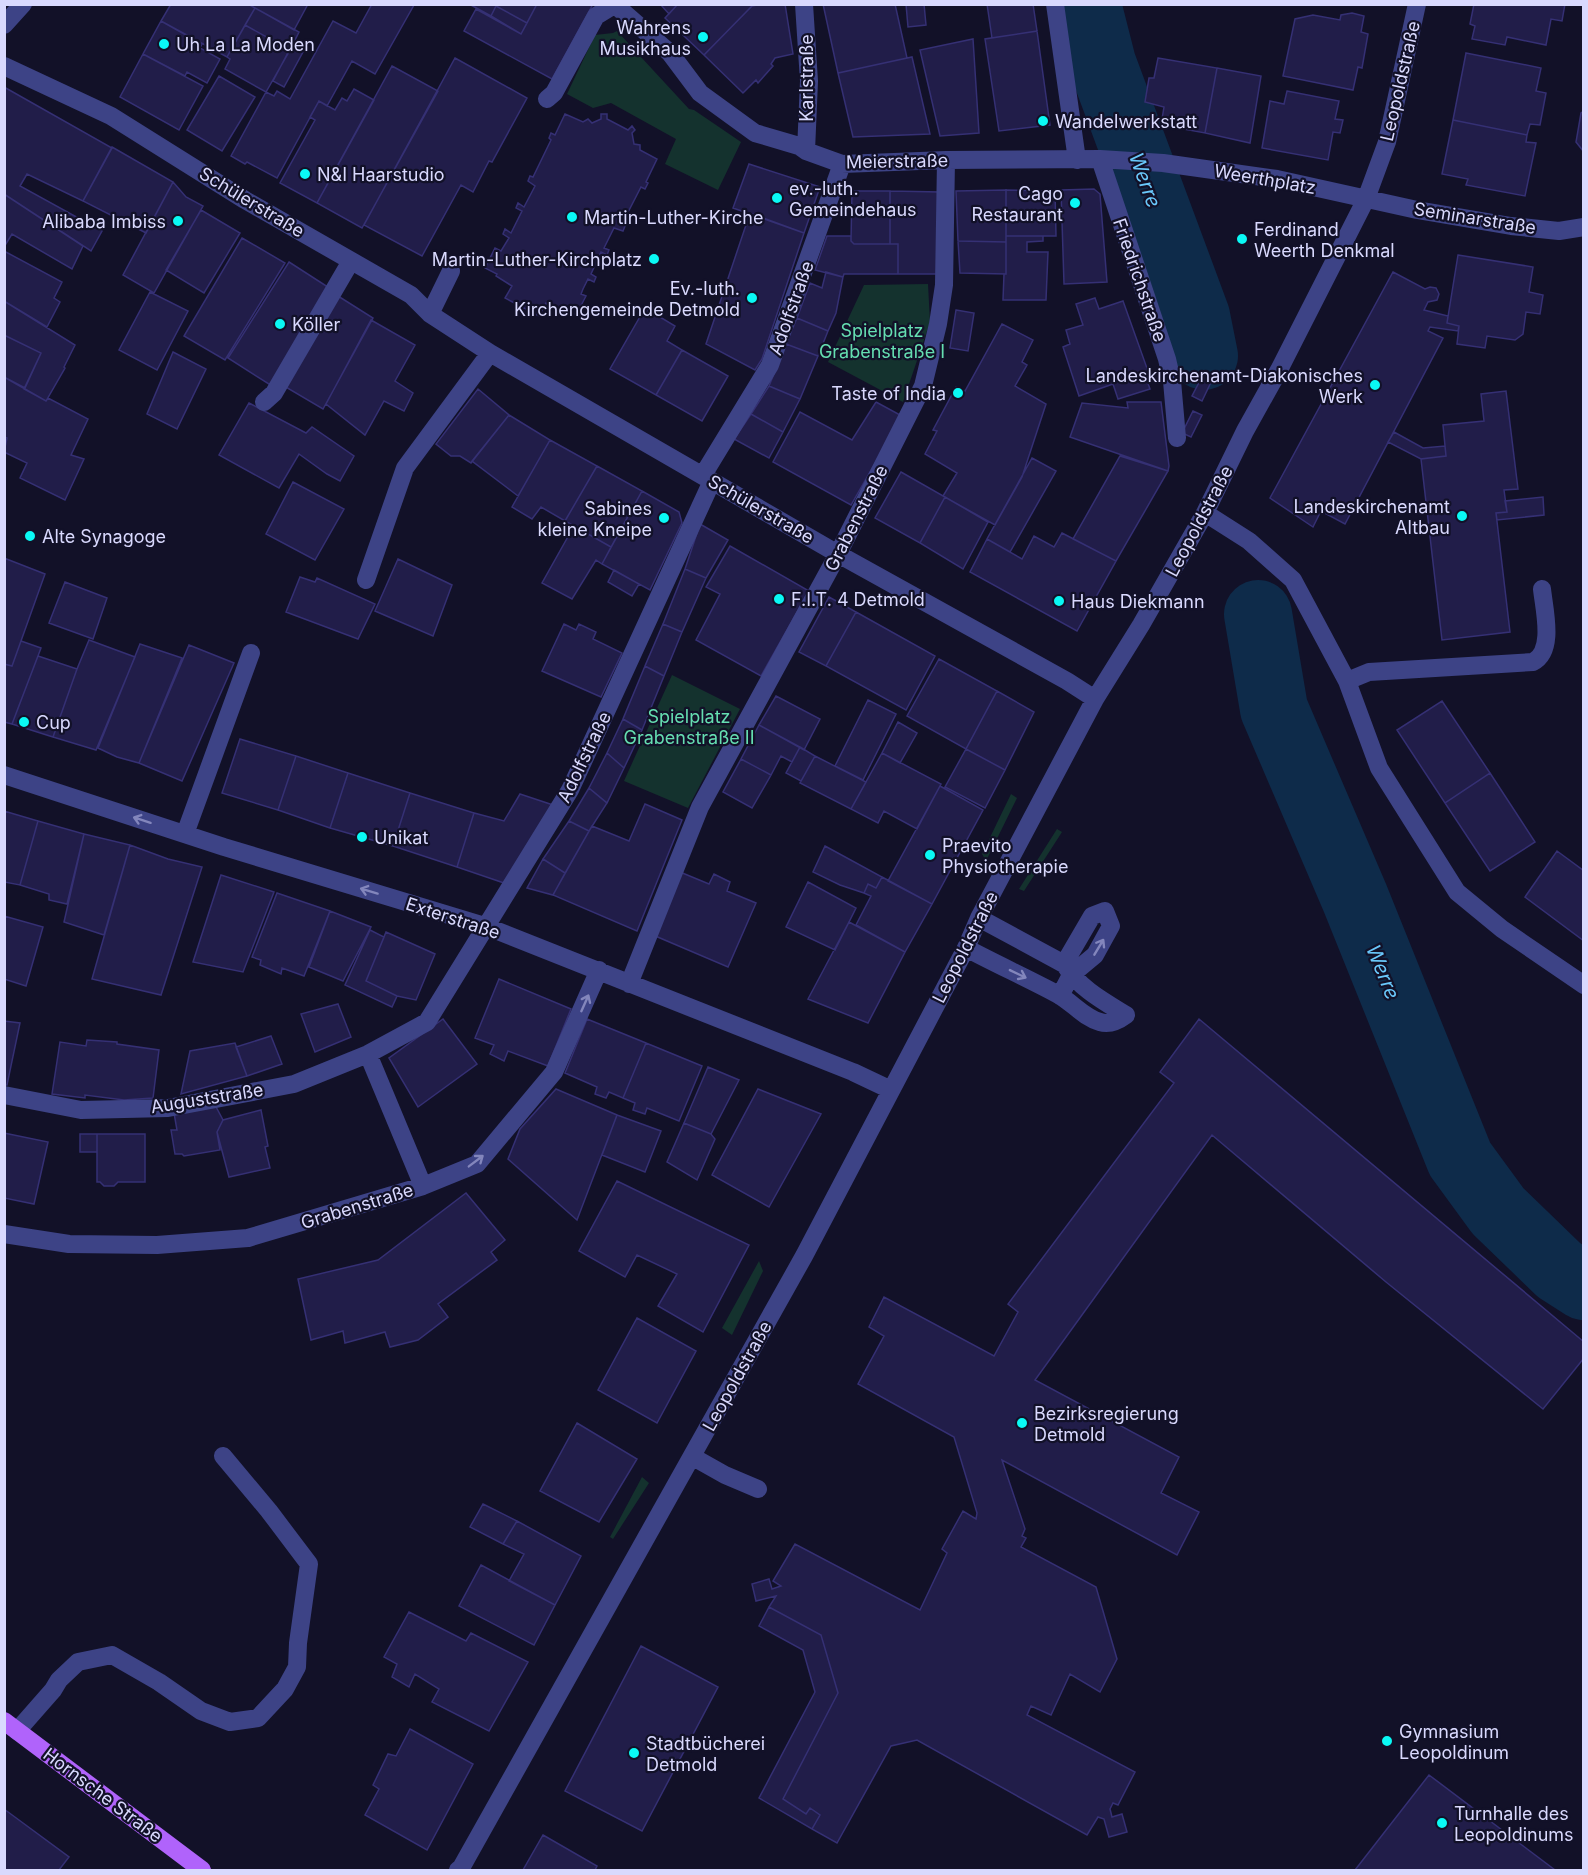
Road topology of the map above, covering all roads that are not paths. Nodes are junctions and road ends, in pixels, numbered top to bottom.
1 (23, 4) edge
2 (614, 4) edge
3 (804, 4) edge
4 (1055, 4) edge
5 (1417, 4) edge
6 (4, 25) edge
7 (4, 66) edge
8 (547, 99) dead end
9 (806, 152) junction
10 (1108, 159) junction
11 (946, 160) junction
12 (1077, 160) junction
13 (1163, 163) joint
14 (842, 164) junction
15 (1366, 199) junction
16 (1584, 227) edge
17 (351, 261) junction
18 (452, 271) dead end
19 (430, 314) junction
20 (490, 353) junction
21 (264, 402) dead end
22 (1177, 438) dead end
23 (707, 478) junction
24 (1205, 513) junction
25 (838, 554) junction
26 (366, 580) dead end
27 (1542, 589) dead end
28 (251, 653) dead end
29 (1347, 681) junction
30 (1095, 699) junction
31 (4, 775) edge
32 (185, 834) junction
33 (979, 918) junction
34 (485, 926) junction
35 (966, 948) junction
36 (1067, 969) junction
37 (599, 970) junction
38 (629, 984) junction
39 (1584, 985) edge
40 (1060, 996) junction
41 (368, 1054) junction
42 (891, 1090) junction
43 (4, 1095) edge
44 (423, 1186) junction
45 (4, 1234) edge
46 (223, 1456) dead end
47 (693, 1457) junction
48 (758, 1489) dead end
49 (11, 1726) edge
50 (202, 1870) edge
51 (460, 1870) edge

1 - 6 street
2 - 8 street
2 - 9 street, Meierstraße
3 - 9 street, Karlstraße
4 - 12 street
5 - 15 street, Leopoldstraße
7 - 17 street, Schülerstraße
9 - 14 street, Meierstraße
10 - 12 street, Meierstraße
10 - 13 street, Meierstraße
10 - 22 street, Friedrichstraße
11 - 12 street, Meierstraße
11 - 14 street, Meierstraße
11 - 25 street, Grabenstraße
13 - 15 street, Weerthplatz
14 - 23 street, Adolfstraße
15 - 16 street, Seminarstraße
15 - 24 street, Leopoldstraße
17 - 19 street, Schülerstraße
17 - 21 street
18 - 19 street
19 - 20 street, Schülerstraße
20 - 23 street, Schülerstraße
20 - 26 street
23 - 25 street, Schülerstraße
23 - 34 street, Adolfstraße
24 - 29 street
24 - 30 street, Leopoldstraße
25 - 30 street, Schülerstraße
25 - 38 street, Grabenstraße
27 - 29 street
28 - 32 street
29 - 39 street
30 - 33 street, Leopoldstraße
32 -> 31 street, Exterstraße
34 -> 32 street, Exterstraße
33 - 35 street, Leopoldstraße
36 -> 33 street
34 - 37 street, Exterstraße
34 - 41 street, Auguststraße
35 -> 40 street
35 - 42 street, Leopoldstraße
36 - 40 street
36 - 40 street
37 - 38 street, Exterstraße
44 -> 37 street, Grabenstraße
38 - 42 street, Exterstraße
41 - 43 street, Auguststraße
41 - 44 street
42 - 47 street, Leopoldstraße
44 - 45 street, Grabenstraße
46 - 49 street
47 - 48 street
47 - 51 street, Leopoldstraße
49 - 50 main road, Hornsche Straße

